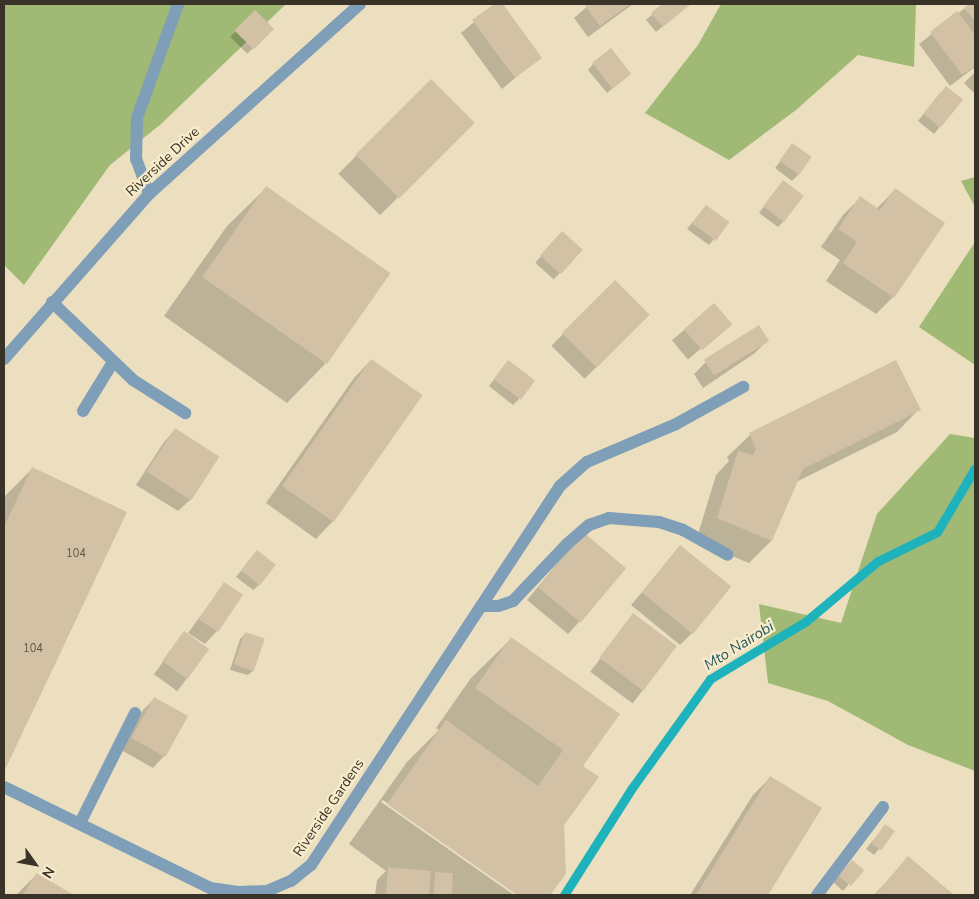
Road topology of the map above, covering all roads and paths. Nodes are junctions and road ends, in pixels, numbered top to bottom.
1 (178, 4) edge
2 (360, 4) edge
3 (149, 194) junction
4 (52, 302) junction
5 (4, 359) edge
6 (113, 362) junction
7 (743, 387) dead end
8 (83, 412) dead end
9 (185, 413) dead end
10 (728, 555) dead end
11 (481, 606) junction
12 (135, 713) dead end
13 (4, 787) edge
14 (883, 807) dead end
15 (80, 823) junction
16 (817, 895) edge

1 - 3 street
2 - 3 street, Riverside Drive
3 - 4 street, Riverside Drive
4 - 5 street, Riverside Drive
4 - 6 street
6 - 8 street
6 - 9 street
7 - 11 street, Riverside Gardens
10 - 11 street
11 - 15 street, Riverside Gardens
12 - 15 street
13 - 15 street, Riverside Gardens
14 - 16 street

